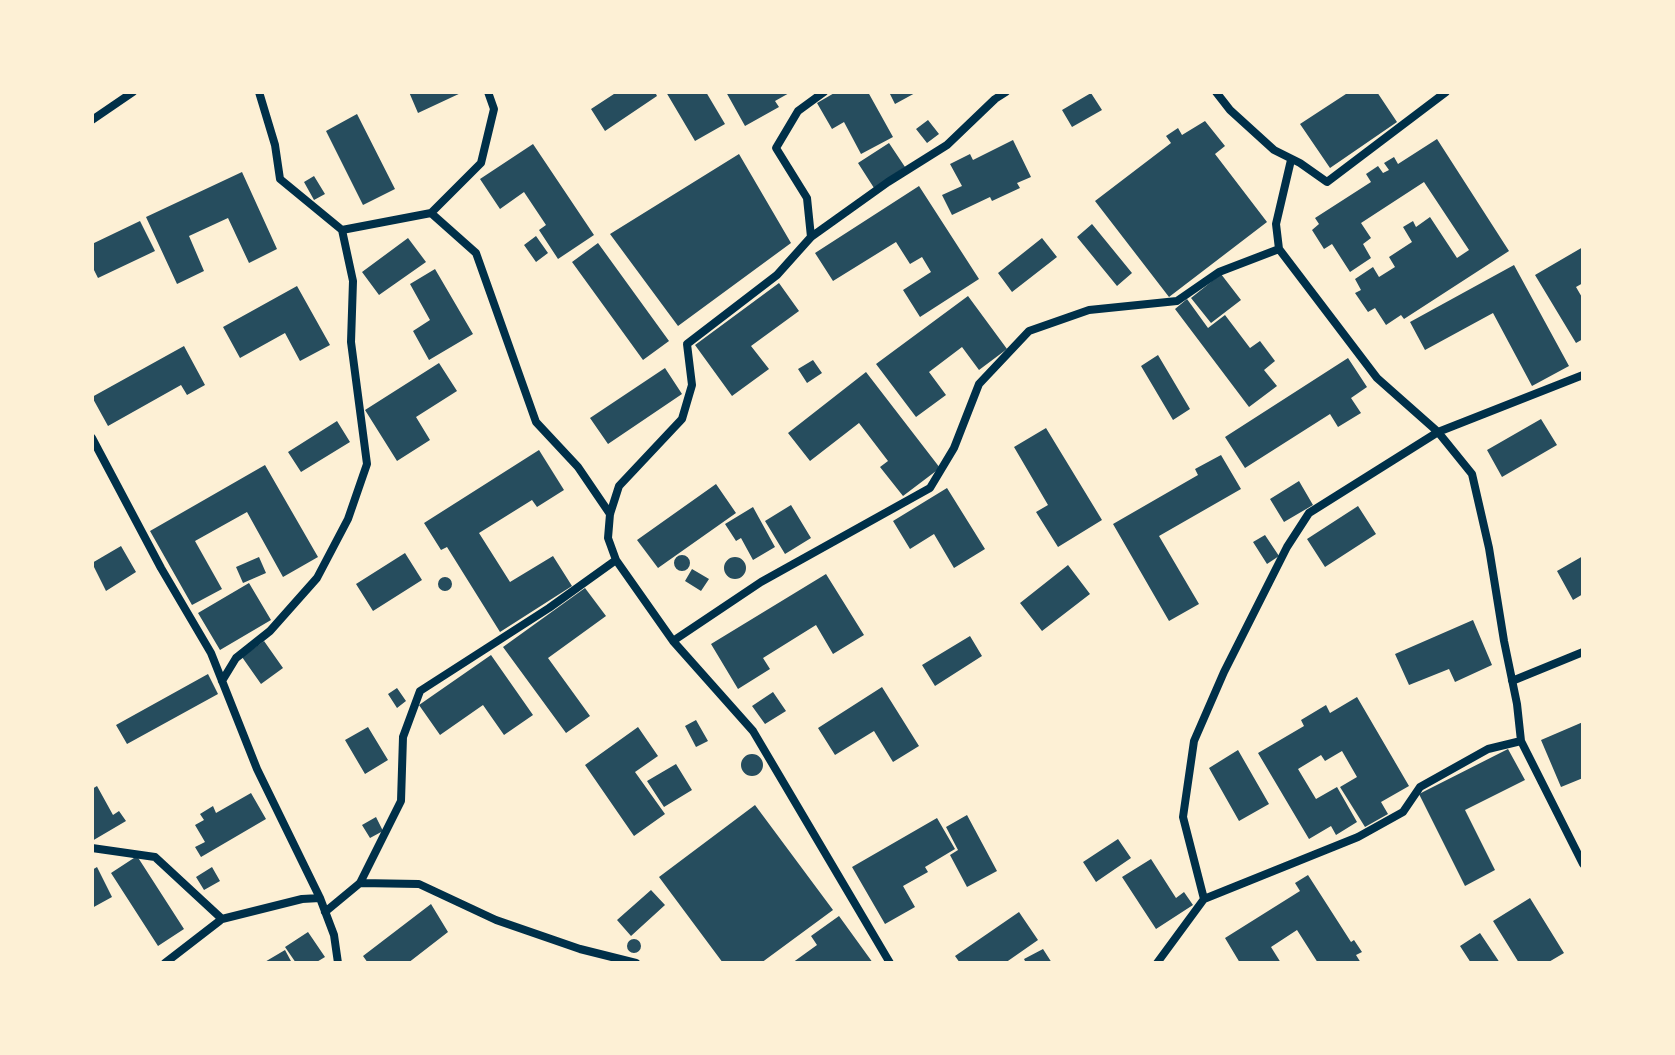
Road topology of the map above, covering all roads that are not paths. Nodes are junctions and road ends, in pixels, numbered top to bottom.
1 (133, 92) edge
2 (259, 92) edge
3 (488, 92) edge
4 (824, 92) edge
5 (1006, 92) edge
6 (1216, 92) edge
7 (1446, 92) edge
8 (92, 120) edge
9 (1291, 160) junction
10 (431, 213) junction
11 (342, 230) junction
12 (811, 237) junction
13 (1279, 249) junction
14 (1583, 375) edge
15 (1438, 432) junction
16 (92, 438) edge
17 (610, 514) junction
18 (616, 560) junction
19 (673, 641) junction
20 (1583, 652) edge
21 (222, 681) junction
22 (1512, 681) junction
23 (1521, 741) junction
24 (92, 848) edge
25 (1583, 864) edge
26 (360, 883) junction
27 (320, 898) junction
28 (1204, 899) junction
29 (325, 912) junction
30 (222, 919) junction
31 (165, 963) edge
32 (338, 963) edge
33 (636, 963) edge
34 (890, 963) edge
35 (1157, 963) edge

1 - 8 street
2 - 11 street
3 - 10 street
4 - 12 street
5 - 12 street
6 - 9 street
7 - 9 street
9 - 13 street
10 - 11 street
10 - 17 street
11 - 21 street
12 - 17 street
13 - 15 street
13 - 19 street
14 - 15 street
15 - 22 street
15 - 28 street
16 - 21 street
17 - 18 street
18 - 19 street
18 - 26 street
19 - 34 street
20 - 22 street
21 - 27 street
22 - 23 street
23 - 25 street
23 - 28 street
24 - 30 street
26 - 29 street
26 - 33 street
27 - 29 street
27 - 30 street
28 - 35 street
29 - 32 street
30 - 31 street

